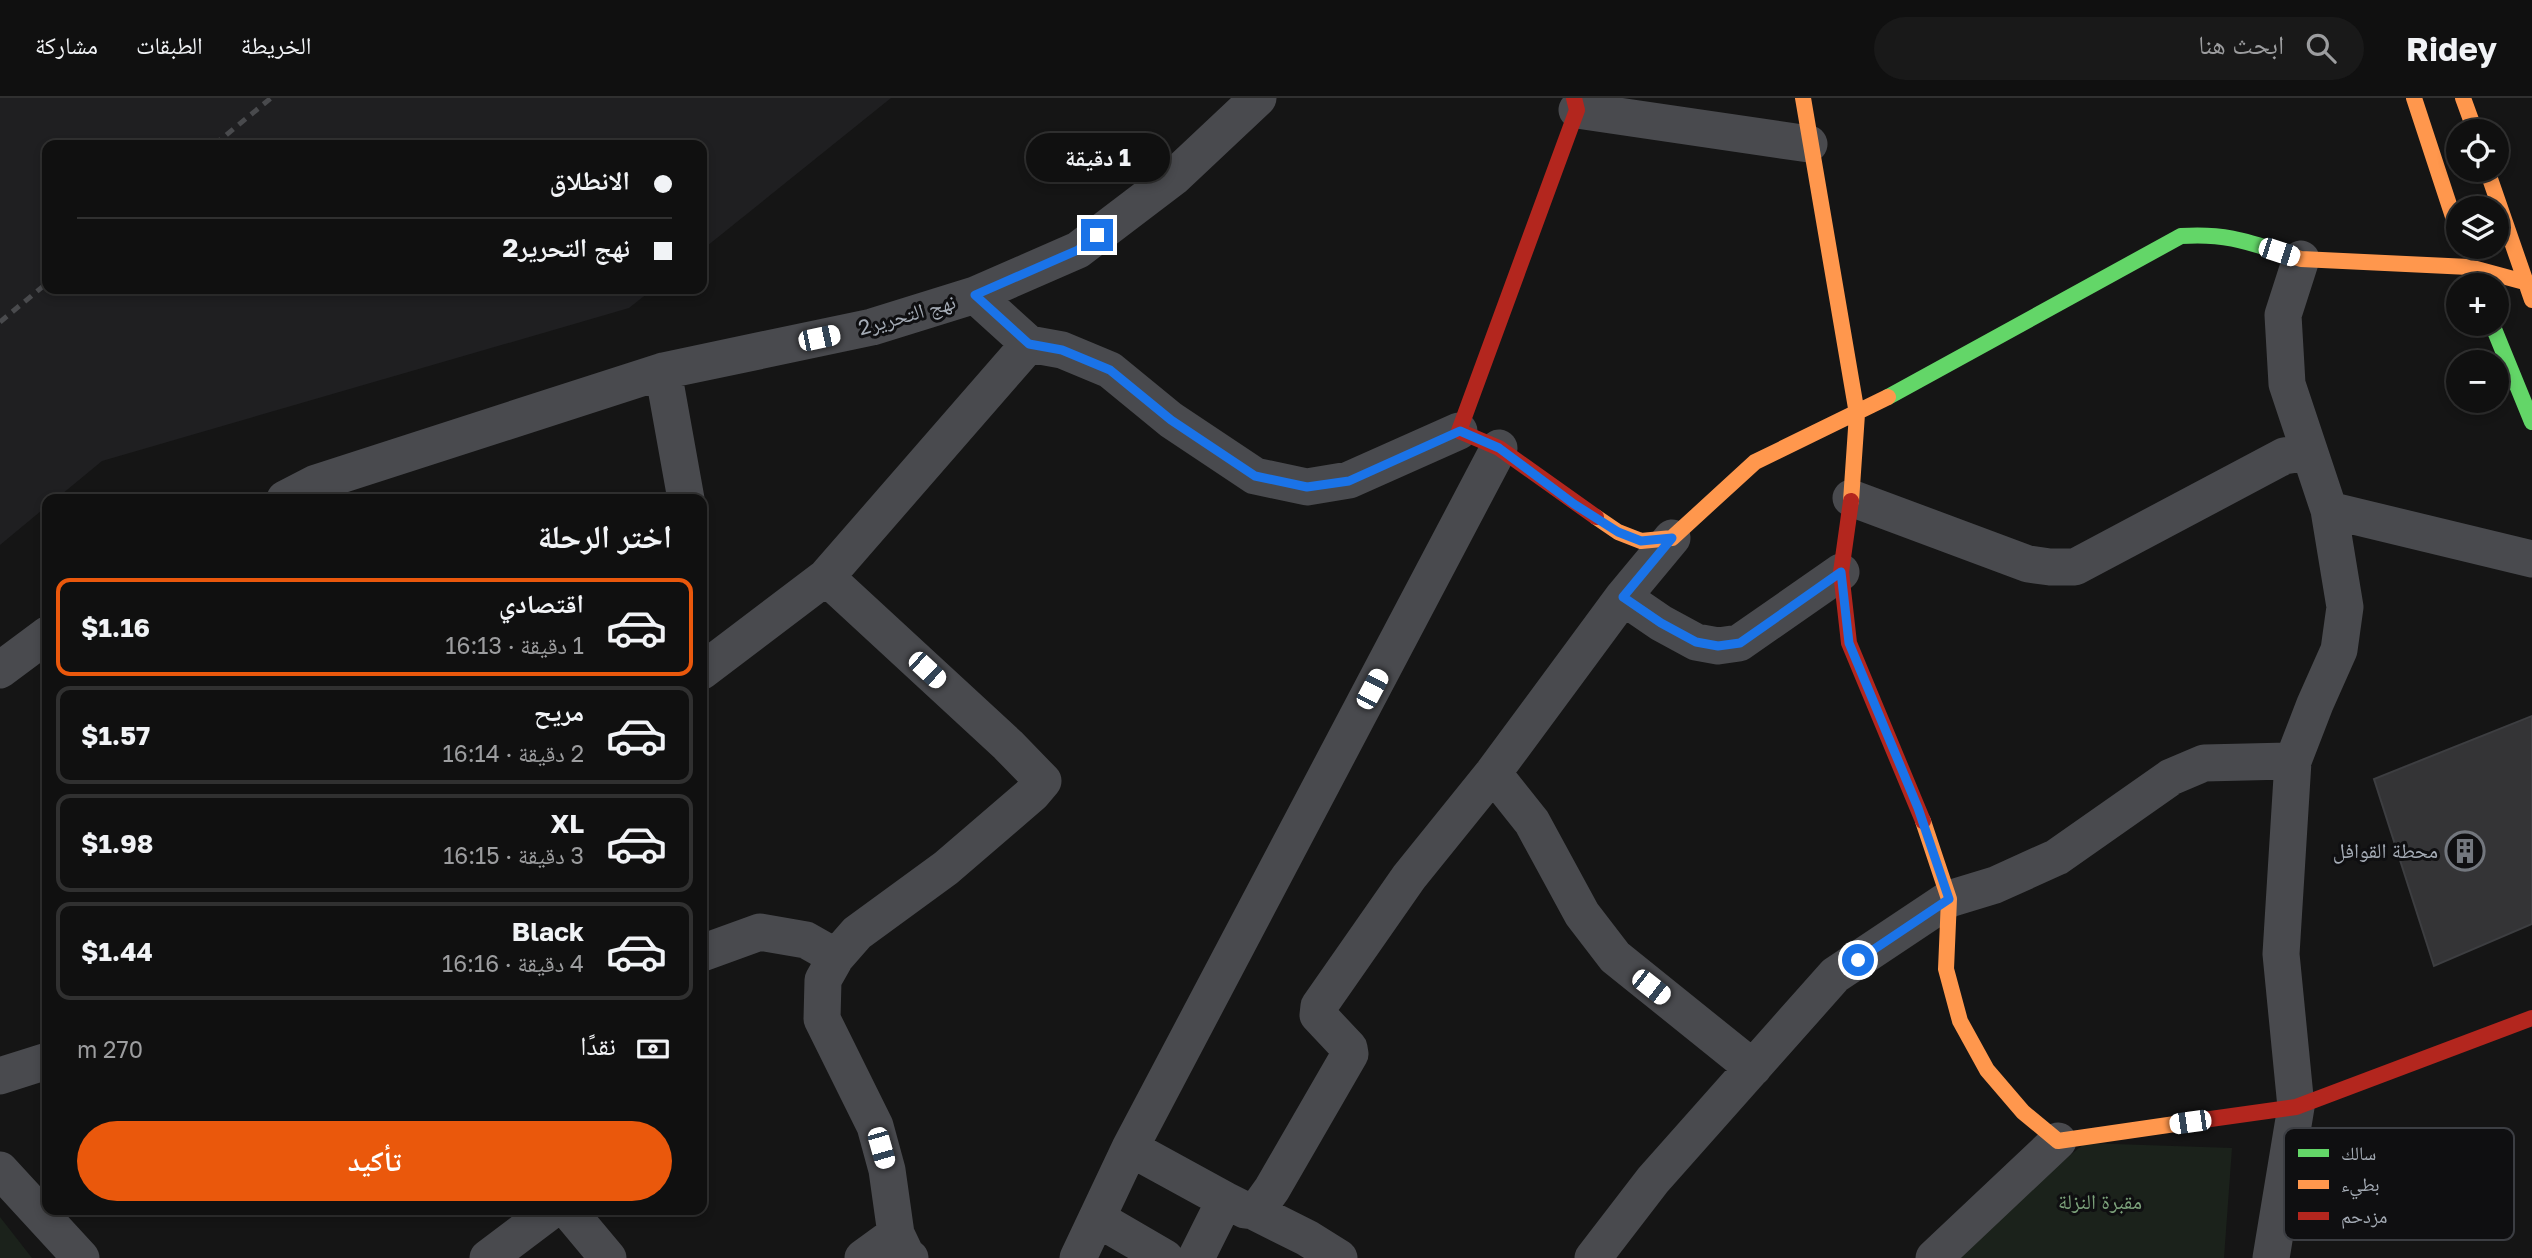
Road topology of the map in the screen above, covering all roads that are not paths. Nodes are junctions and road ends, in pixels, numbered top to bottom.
1 (1258, 98) edge
2 (1803, 98) edge
3 (2414, 98) edge
4 (2463, 98) edge
5 (1576, 104) edge
6 (2470, 119) edge
7 (1809, 144) junction
8 (2491, 182) edge
9 (2446, 196) edge
10 (2301, 259) junction
11 (2467, 259) edge
12 (2469, 267) junction
13 (2472, 273) edge
14 (2528, 283) edge
15 (975, 295) junction
16 (2532, 299) edge
17 (2497, 336) edge
18 (1029, 344) junction
19 (663, 371) junction
20 (1857, 414) junction
21 (2532, 422) edge
22 (1460, 431) junction
23 (1499, 448) junction
24 (2308, 452) junction
25 (295, 494) edge
26 (685, 494) edge
27 (1850, 498) junction
28 (2329, 510) junction
29 (1672, 538) junction
30 (2532, 559) edge
31 (1841, 572) junction
32 (826, 577) junction
33 (1623, 597) junction
34 (42, 639) edge
35 (707, 667) edge
36 (0, 670) edge
37 (2293, 761) junction
38 (1493, 773) junction
39 (1949, 899) junction
40 (707, 951) edge
41 (836, 957) junction
42 (2532, 1018) edge
43 (42, 1063) edge
44 (1753, 1068) junction
45 (0, 1076) edge
46 (2296, 1108) junction
47 (2293, 1128) edge
48 (2058, 1141) junction
49 (1130, 1148) junction
50 (0, 1170) edge
51 (2284, 1180) edge
52 (1239, 1205) junction
53 (545, 1215) edge
54 (572, 1215) edge
55 (1098, 1219) junction
56 (904, 1251) edge
57 (77, 1257) edge
58 (488, 1258) edge
59 (608, 1258) edge
60 (863, 1258) edge
61 (1078, 1258) edge
62 (1165, 1258) edge
63 (1196, 1258) edge
64 (1339, 1258) edge
65 (1593, 1258) edge
66 (1934, 1258) edge
67 (2271, 1258) edge

1 - 15 street, نهج التحرير2
2 - 7 street
3 - 9 street
4 - 6 street
5 - 7 street
5 - 22 street
7 - 20 street
8 - 14 street
10 - 12 street
10 - 20 street
10 - 24 street
11 - 12 street
12 - 13 street
12 - 14 street
14 - 16 street
15 - 18 street
15 - 19 street, نهج التحرير2
17 - 21 street
18 - 22 street
18 - 32 street
19 - 25 street, نهج التحرير2
19 - 26 street
20 - 27 street
20 - 29 street
22 - 23 street
23 - 29 street
23 - 49 street
24 - 27 street
24 - 28 street
27 - 31 street
28 - 30 street
28 - 37 street
29 - 33 street
31 - 33 street
31 - 39 street
32 - 35 street
32 - 41 street
33 - 38 street
34 - 36 street
37 - 39 street
37 - 46 street
38 - 44 street
38 - 52 street
39 - 44 street
39 - 48 street
40 - 41 street
41 - 56 street
42 - 46 street
43 - 45 street
44 - 65 street
46 - 47 street
46 - 48 street
48 - 66 street
49 - 52 street
49 - 55 street
50 - 57 street
51 - 67 street
52 - 63 street
52 - 64 street
53 - 58 street
54 - 59 street
55 - 61 street
55 - 62 street
56 - 60 street

